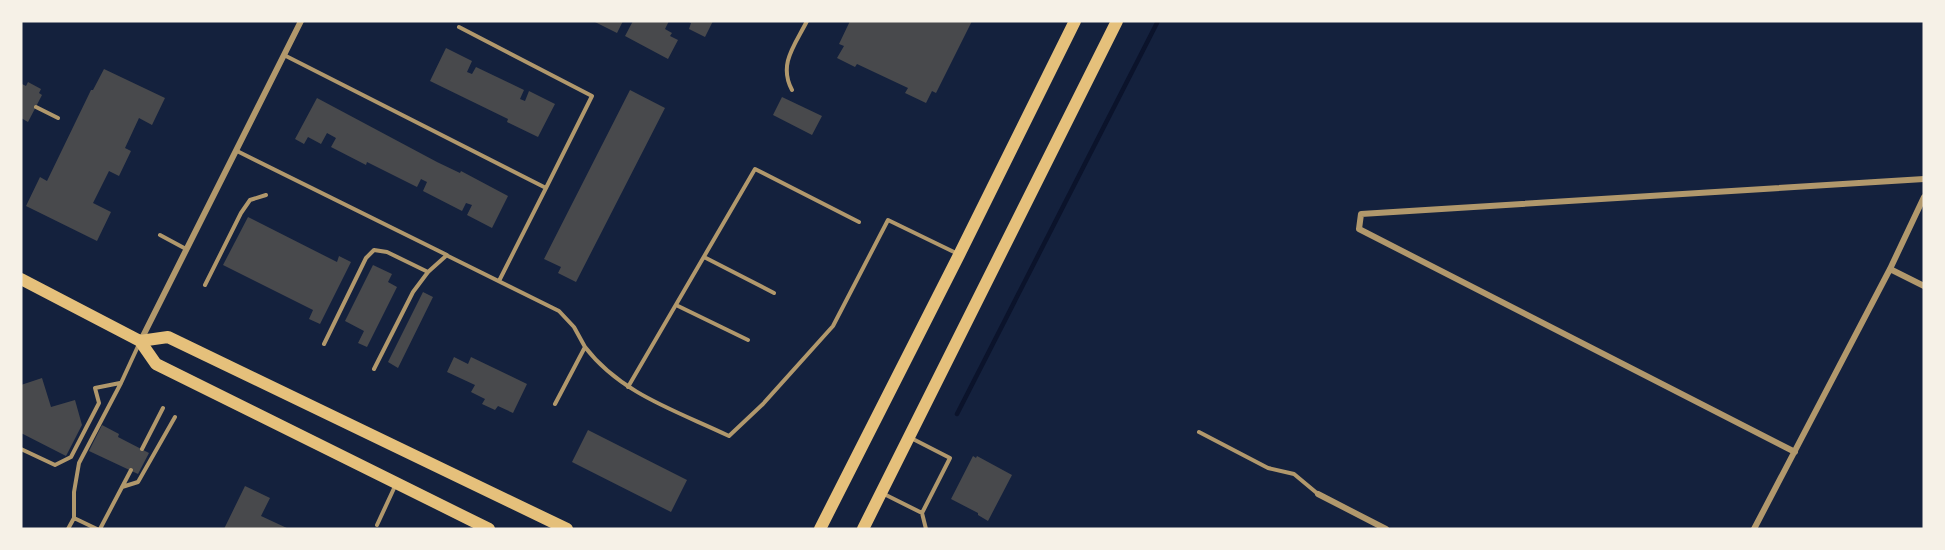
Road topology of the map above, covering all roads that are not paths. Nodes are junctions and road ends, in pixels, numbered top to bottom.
1 (301, 21) edge
2 (807, 21) edge
3 (1075, 21) edge
4 (1117, 21) edge
5 (459, 27) dead end
6 (284, 54) junction
7 (792, 90) dead end
8 (36, 107) dead end
9 (58, 118) dead end
10 (237, 151) junction
11 (1924, 179) edge
12 (546, 188) junction
13 (266, 195) dead end
14 (1924, 198) edge
15 (859, 222) dead end
16 (160, 235) dead end
17 (187, 249) junction
18 (447, 255) junction
19 (959, 255) junction
20 (704, 257) junction
21 (1890, 269) junction
22 (428, 272) junction
23 (21, 279) edge
24 (499, 281) junction
25 (205, 285) dead end
26 (1924, 286) edge
27 (774, 293) dead end
28 (676, 305) junction
29 (748, 340) dead end
30 (140, 341) junction
31 (324, 344) dead end
32 (585, 347) junction
33 (374, 369) dead end
34 (121, 383) junction
35 (628, 387) junction
36 (555, 404) dead end
37 (164, 408) dead end
38 (175, 417) dead end
39 (1199, 432) dead end
40 (910, 438) junction
41 (21, 449) edge
42 (142, 449) dead end
43 (1795, 452) junction
44 (131, 470) dead end
45 (396, 484) junction
46 (122, 487) junction
47 (881, 493) junction
48 (1318, 494) joint
49 (922, 513) junction
50 (74, 518) junction
51 (376, 525) dead end
52 (68, 529) edge
53 (99, 529) edge
54 (489, 529) edge
55 (567, 529) edge
56 (820, 529) edge
57 (863, 529) edge
58 (926, 529) edge
59 (1386, 529) edge
60 (1754, 529) edge

1 - 6 street
2 - 7 lane
3 - 19 main road
4 - 40 main road
5 - 12 lane
6 - 10 street
6 - 12 lane
8 - 9 lane
10 - 17 street
10 - 18 lane
11 - 43 street
12 - 24 lane
13 - 25 lane
14 - 21 street
15 - 20 lane
16 - 17 lane
17 - 30 street
18 - 22 lane
18 - 24 lane
19 - 35 lane
19 - 56 main road
20 - 27 lane
20 - 28 lane
21 - 26 street
21 - 43 street
22 - 31 lane
22 - 33 lane
23 - 30 main road
24 - 32 lane
28 - 29 lane
28 - 35 lane
30 - 34 lane
30 - 45 main road
30 - 55 main road
32 - 35 lane
32 - 36 lane
34 - 41 lane
34 - 50 lane
37 - 42 lane
38 - 46 lane
39 - 48 lane
40 - 47 main road
40 - 49 lane
43 - 60 street
44 - 46 lane
45 - 51 lane
45 - 54 main road
46 - 53 lane
47 - 49 lane
47 - 57 main road
48 - 59 street
49 - 58 lane
50 - 52 lane
50 - 53 lane

